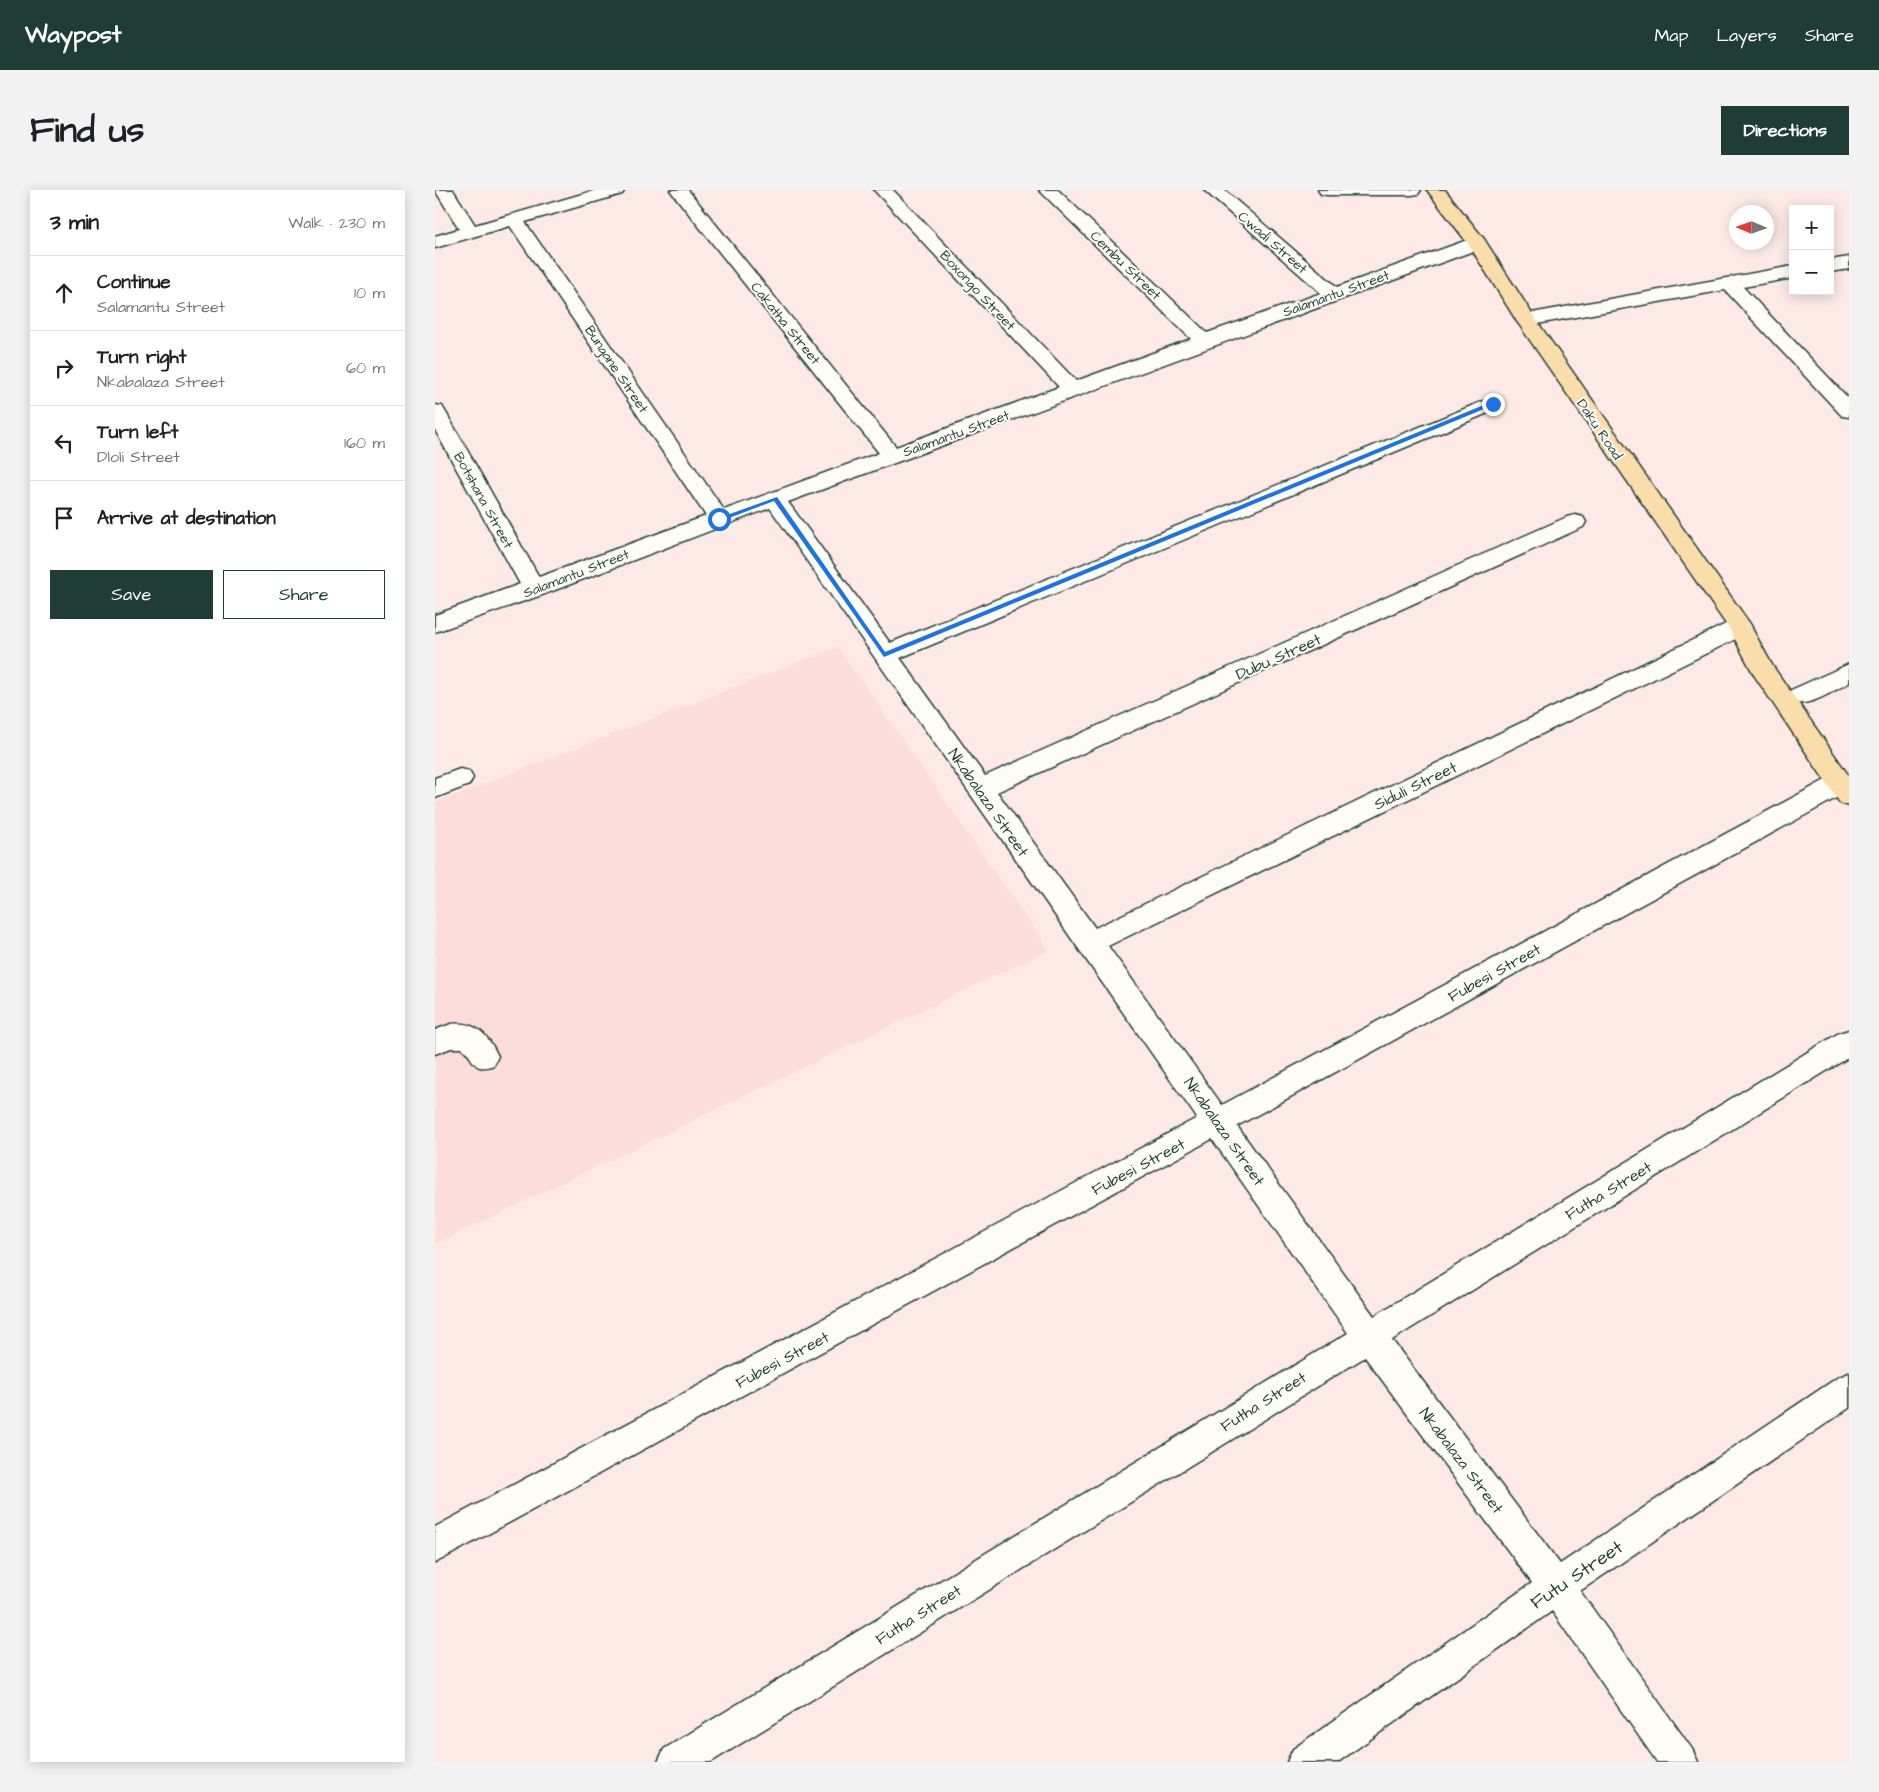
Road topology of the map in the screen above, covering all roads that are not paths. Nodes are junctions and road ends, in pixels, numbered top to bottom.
1 (444, 190) edge
2 (616, 190) edge
3 (679, 190) edge
4 (883, 190) edge
5 (1048, 190) edge
6 (1213, 190) edge
7 (1327, 190) edge
8 (1412, 190) edge
9 (1436, 190) edge
10 (515, 220) junction
11 (470, 232) junction
12 (435, 242) edge
13 (1477, 242) junction
14 (1849, 262) edge
15 (1834, 265) edge
16 (1789, 273) edge
17 (1729, 282) junction
18 (1334, 294) junction
19 (1526, 320) junction
20 (1204, 340) junction
21 (1849, 381) edge
22 (1825, 385) junction
23 (1073, 390) junction
24 (1493, 404) dead end
25 (435, 411) edge
26 (1849, 411) edge
27 (893, 456) junction
28 (775, 499) junction
29 (719, 519) junction
30 (1575, 522) dead end
31 (534, 589) junction
32 (435, 624) edge
33 (1741, 628) junction
34 (884, 655) junction
35 (1762, 669) junction
36 (1849, 673) edge
37 (1800, 696) junction
38 (460, 778) dead end
39 (1846, 782) edge
40 (435, 788) edge
41 (980, 789) junction
42 (1089, 944) junction
43 (435, 1042) edge
44 (1849, 1042) edge
45 (484, 1056) dead end
46 (1219, 1121) junction
47 (1369, 1336) junction
48 (1849, 1389) edge
49 (435, 1546) edge
50 (1556, 1587) junction
51 (677, 1762) edge
52 (1305, 1762) edge
53 (1679, 1762) edge

1 - 11 street
2 - 10 street
3 - 27 street, Cakatha Street
4 - 23 street, Boxongo Street
5 - 20 street, Cembu Street
6 - 18 street, Cwadi Street
7 - 8 street
9 - 13 main road, Daku Road
10 - 11 street
10 - 29 street, Bungane Street
11 - 12 street
13 - 18 street, Salamantu Street
13 - 19 main road, Daku Road
14 - 15 street
16 - 17 street
17 - 19 street
17 - 22 street
18 - 20 street, Salamantu Street
19 - 33 main road, Daku Road
20 - 23 street, Salamantu Street
21 - 22 street
22 - 26 street
23 - 27 street, Salamantu Street
24 - 34 street
25 - 31 street, Botshana Street
27 - 28 street, Salamantu Street
28 - 29 street, Salamantu Street
28 - 34 street, Nkabalaza Street
29 - 31 street, Salamantu Street
30 - 41 street, Dubu Street
31 - 32 street, Salamantu Street
33 - 35 main road, Daku Road
33 - 42 street, Siduli Street
34 - 41 street, Nkabalaza Street
35 - 37 main road, Daku Road
35 - 39 main road, Daku Road
36 - 37 street
37 - 39 main road, Daku Road
38 - 40 street
39 - 46 street, Fubesi Street
41 - 42 street, Nkabalaza Street
42 - 46 street, Nkabalaza Street
43 - 45 street
44 - 47 street, Futha Street
46 - 47 street, Nkabalaza Street
46 - 49 street, Fubesi Street
47 - 50 street, Nkabalaza Street
47 - 51 street, Futha Street
48 - 50 street, Futu Street
50 - 52 street, Futu Street
50 - 53 street, Nkabalaza Street

